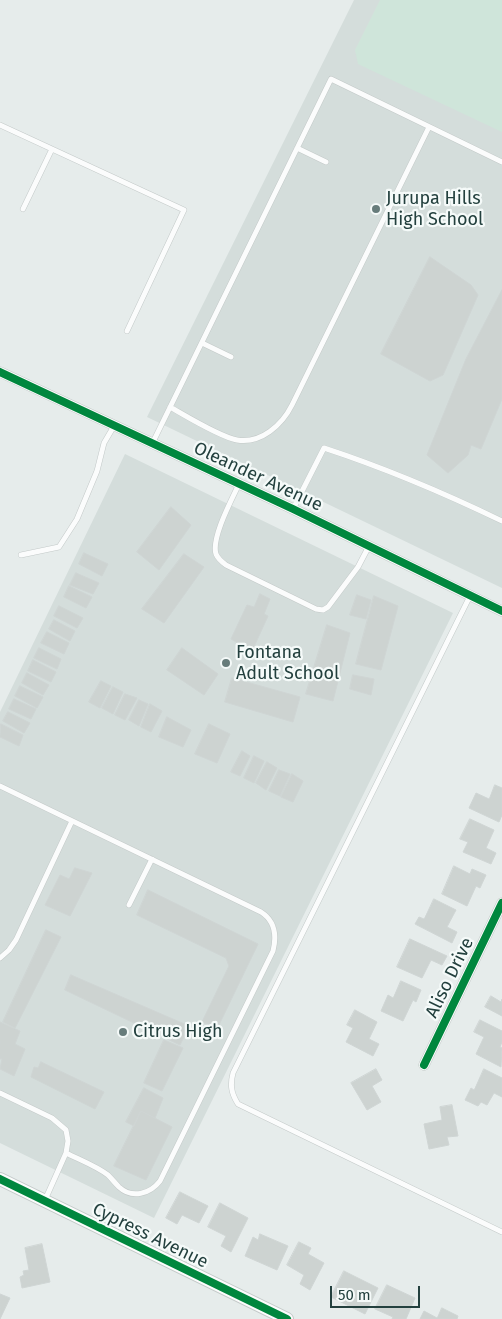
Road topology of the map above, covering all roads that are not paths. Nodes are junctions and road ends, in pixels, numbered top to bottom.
1 (0, 126) edge
2 (429, 127) junction
3 (297, 148) junction
4 (52, 149) junction
5 (326, 162) dead end
6 (502, 162) edge
7 (24, 209) dead end
8 (127, 330) dead end
9 (202, 343) junction
10 (231, 357) dead end
11 (0, 372) edge
12 (170, 407) junction
13 (114, 426) junction
14 (152, 444) junction
15 (239, 484) junction
16 (293, 509) junction
17 (502, 521) edge
18 (369, 546) junction
19 (21, 555) dead end
20 (470, 596) junction
21 (502, 611) edge
22 (0, 786) edge
23 (72, 821) junction
24 (152, 859) junction
25 (502, 903) edge
26 (129, 905) dead end
27 (0, 958) edge
28 (424, 1065) dead end
29 (0, 1093) edge
30 (66, 1154) junction
31 (0, 1179) edge
32 (44, 1200) junction
33 (502, 1232) edge
34 (266, 1315) edge
35 (287, 1319) edge

1 - 4 lane
2 - 3 lane
2 - 6 lane
2 - 12 lane
3 - 5 lane
3 - 9 lane
4 - 7 lane
4 - 8 lane
9 - 10 lane
9 - 12 lane
11 - 13 street, Oleander Avenue
12 - 14 lane
13 - 14 street, Oleander Avenue
13 - 19 lane
14 - 15 street, Oleander Avenue
15 - 16 street, Oleander Avenue
15 - 18 lane
16 - 17 lane
16 - 18 street, Oleander Avenue
18 - 20 street, Oleander Avenue
20 - 21 street, Oleander Avenue
20 - 33 lane
22 - 23 lane
23 - 24 lane
23 - 27 lane
24 - 26 lane
24 - 30 lane
25 - 28 street, Aliso Drive
29 - 30 lane
30 - 32 lane
31 - 32 street, Cypress Avenue
32 - 34 street, Cypress Avenue
34 - 35 street, Cypress Avenue

